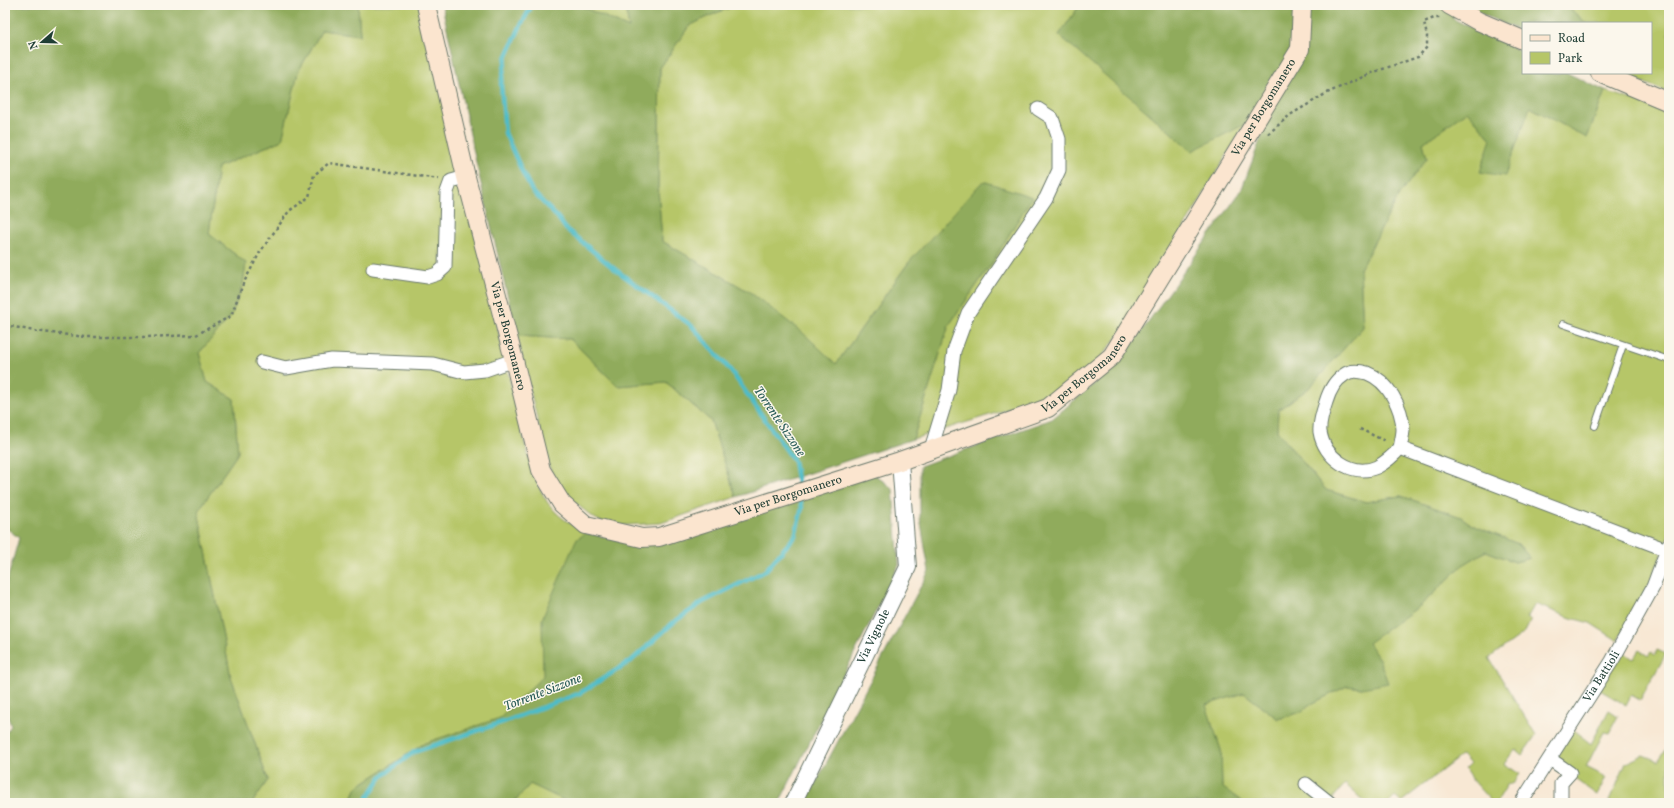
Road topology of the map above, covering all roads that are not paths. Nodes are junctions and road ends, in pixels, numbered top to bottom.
1 (426, 5) edge
2 (1302, 5) edge
3 (1449, 5) edge
4 (1522, 40) edge
5 (1602, 74) edge
6 (1669, 102) edge
7 (1038, 109) dead end
8 (459, 179) junction
9 (373, 269) dead end
10 (1563, 324) dead end
11 (1623, 344) junction
12 (514, 360) junction
13 (1669, 360) edge
14 (262, 362) dead end
15 (1595, 426) dead end
16 (1400, 448) junction
17 (931, 449) junction
18 (900, 460) junction
19 (1668, 547) edge
20 (1550, 759) junction
21 (1306, 784) dead end
22 (793, 803) edge
23 (1330, 803) edge
24 (1521, 803) edge
25 (1564, 803) edge

1 - 8 main road, Via per Borgomanero
2 - 17 main road, Via per Borgomanero
3 - 4 main road
5 - 6 main road
7 - 17 street
8 - 9 street
8 - 12 main road, Via per Borgomanero
10 - 11 lane
11 - 13 lane
11 - 15 lane
12 - 14 street
12 - 18 main road, Via per Borgomanero
16 - 16 street
16 - 19 street
17 - 18 main road, Via per Borgomanero
18 - 22 street, Via Vignole
19 - 20 street, Via Battioli
20 - 24 street, Via Battioli
20 - 25 street
21 - 23 street

